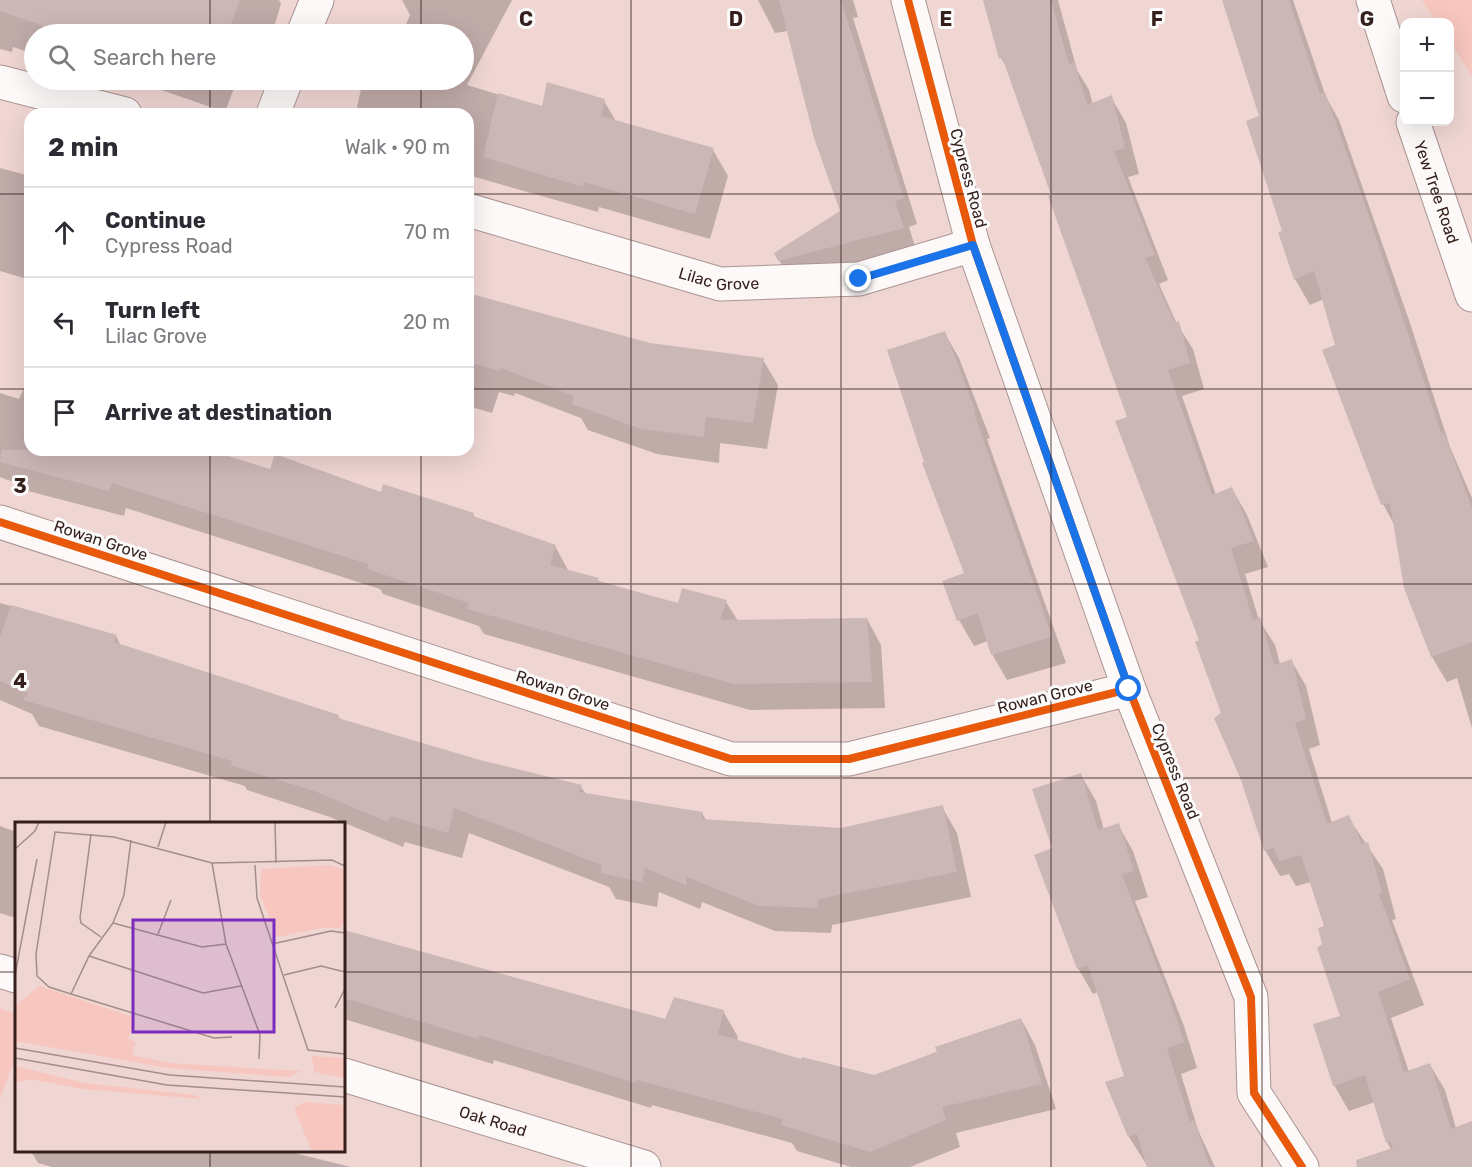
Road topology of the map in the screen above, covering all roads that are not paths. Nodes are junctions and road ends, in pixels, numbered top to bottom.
1 (316, 0) edge
2 (908, 0) edge
3 (1373, 0) edge
4 (307, 24) edge
5 (0, 82) edge
6 (1400, 84) edge
7 (24, 88) edge
8 (31, 90) edge
9 (282, 90) edge
10 (102, 108) edge
11 (275, 108) edge
12 (1415, 126) edge
13 (474, 212) edge
14 (973, 245) junction
15 (1463, 246) edge
16 (1472, 295) edge
17 (0, 522) edge
18 (1129, 689) junction
19 (0, 971) edge
20 (15, 976) edge
21 (345, 1076) edge
22 (644, 1167) edge
23 (1302, 1167) edge

1 - 4 street
2 - 14 street, Cypress Road
3 - 6 street
5 - 7 street
8 - 10 street
9 - 11 street
12 - 15 street, Yew Tree Road
13 - 14 street, Lilac Grove
14 - 18 street, Cypress Road
15 - 16 street, Yew Tree Road
17 - 18 street, Rowan Grove
18 - 23 street, Cypress Road
19 - 20 street
21 - 22 street, Oak Road

